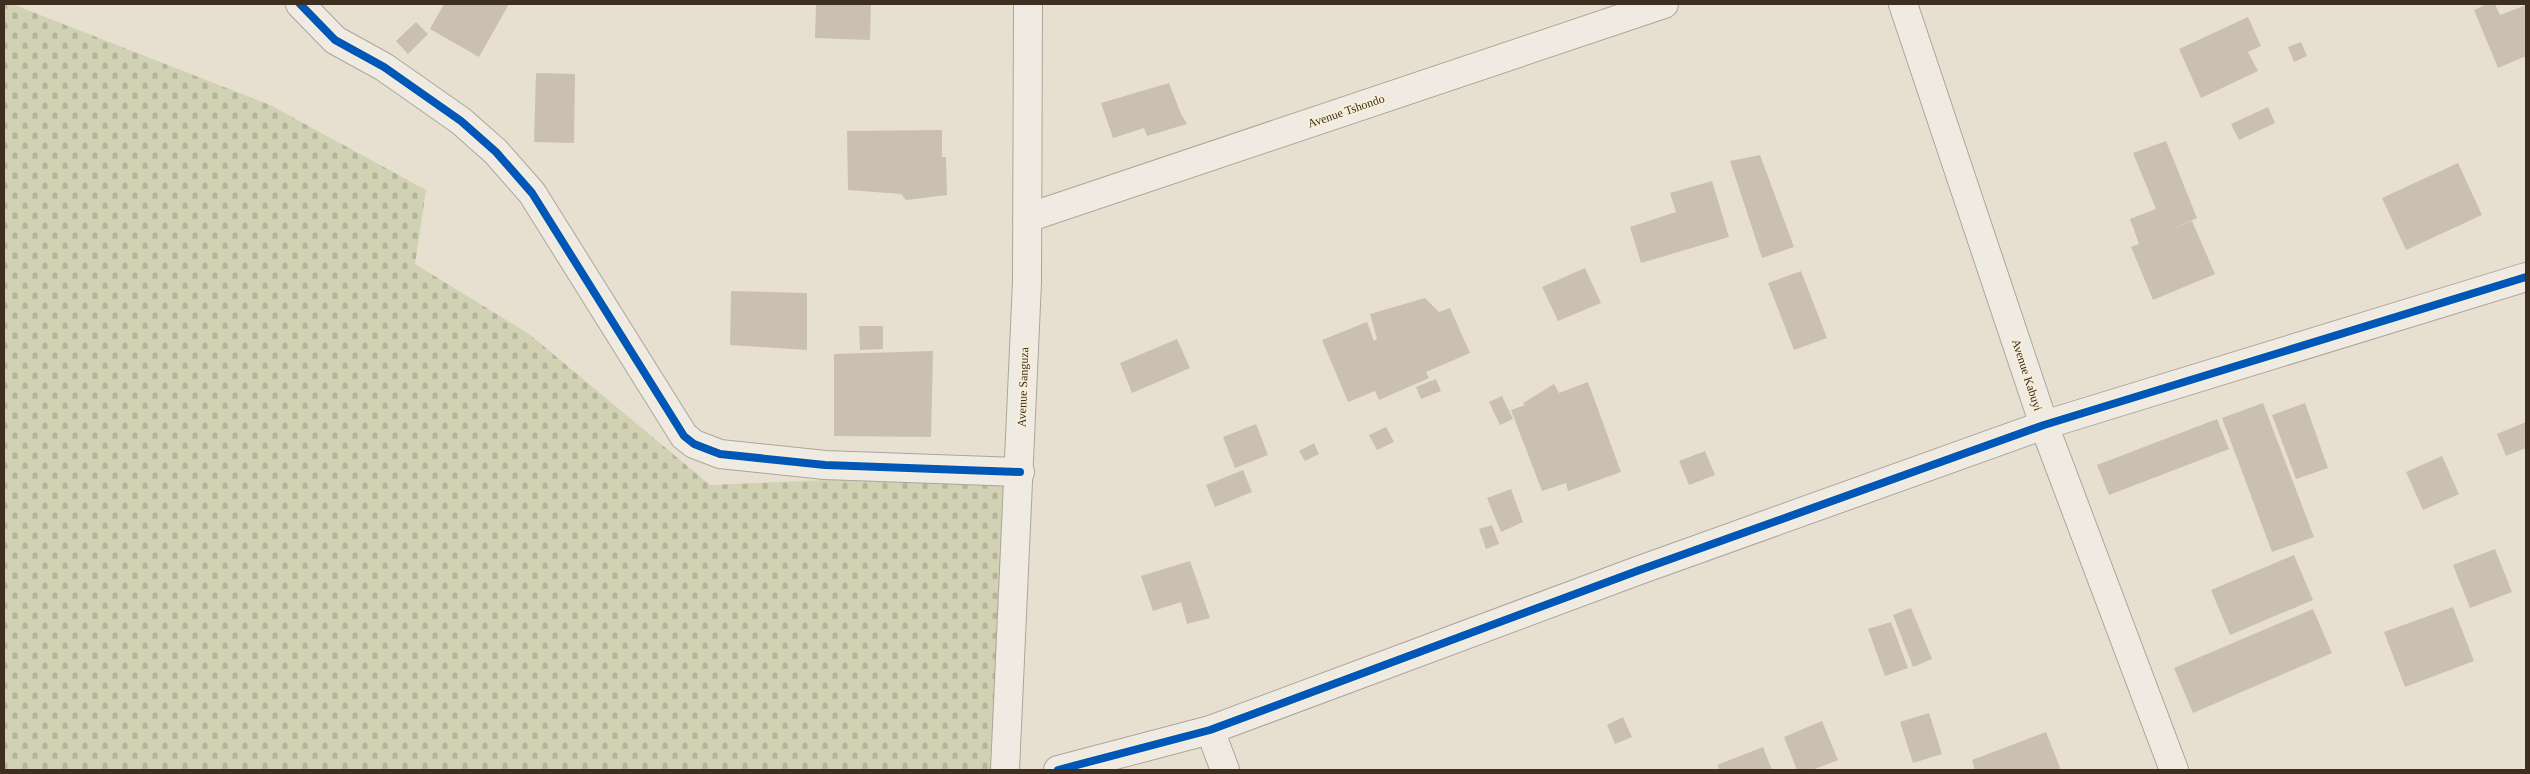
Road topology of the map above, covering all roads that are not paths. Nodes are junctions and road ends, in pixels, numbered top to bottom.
1 (300, 4) edge
2 (1028, 4) edge
3 (1664, 4) edge
4 (1903, 4) edge
5 (1027, 218) junction
6 (2526, 277) edge
7 (2044, 426) junction
8 (1020, 472) junction
9 (1210, 730) junction
10 (1005, 770) edge
11 (1058, 770) edge
12 (1226, 770) edge
13 (2174, 770) edge

1 - 8 street
2 - 5 street, Avenue Sanguza
3 - 5 street, Avenue Tshondo
4 - 7 street, Avenue Kabuyi
5 - 8 street, Avenue Sanguza
6 - 7 street
7 - 9 street
7 - 13 street, Avenue Kabuyi
8 - 10 street, Avenue Sanguza
9 - 11 street
9 - 12 street

